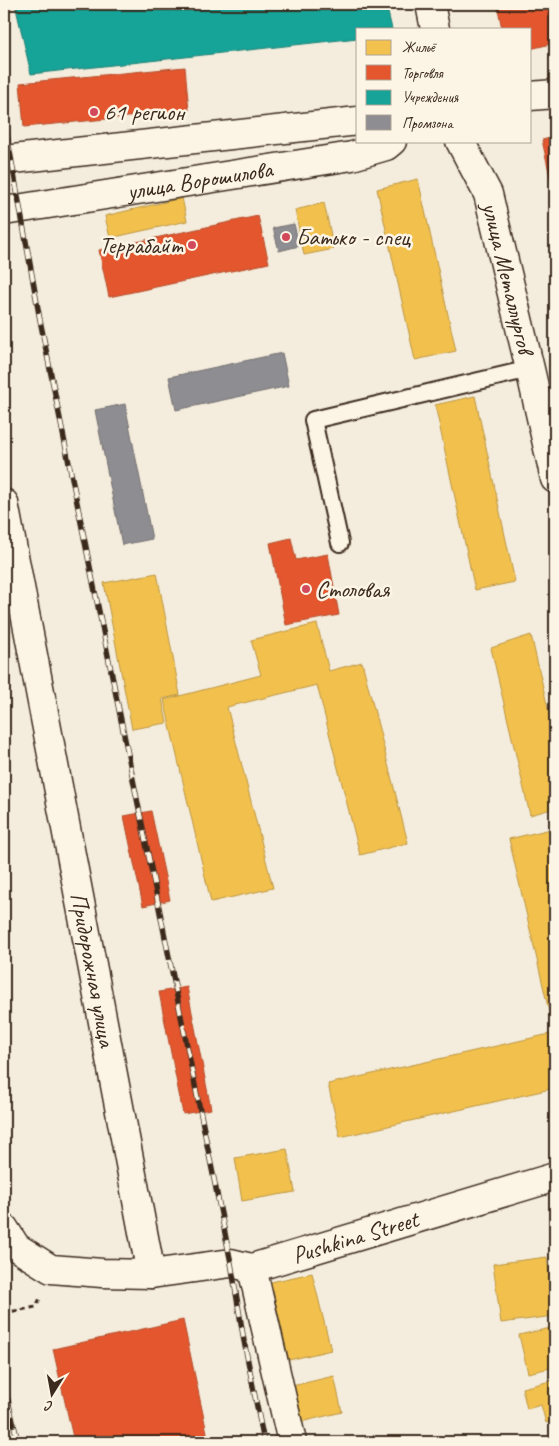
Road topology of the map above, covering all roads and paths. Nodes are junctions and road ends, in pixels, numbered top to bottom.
1 (430, 4) edge
2 (435, 28) edge
3 (555, 94) edge
4 (532, 96) edge
5 (356, 121) edge
6 (391, 142) edge
7 (461, 142) edge
8 (4, 160) edge
9 (4, 212) edge
10 (530, 369) junction
11 (555, 479) edge
12 (4, 503) edge
13 (340, 543) dead end
14 (555, 1177) edge
15 (4, 1228) edge
16 (252, 1268) junction
17 (51, 1269) junction
18 (151, 1274) junction
19 (4, 1313) edge
20 (292, 1442) edge

1 - 2 main road
3 - 4 main road
5 - 8 main road, улица Ворошилова
6 - 9 main road, улица Ворошилова
7 - 10 main road, улица Металлургов
10 - 11 main road, улица Металлургов
10 - 13 lane
12 - 18 main road, Придорожная улица
14 - 16 main road, Pushkina Street
15 - 17 main road
16 - 18 main road, Pushkina Street
16 - 20 main road
17 - 18 main road
17 - 19 path

